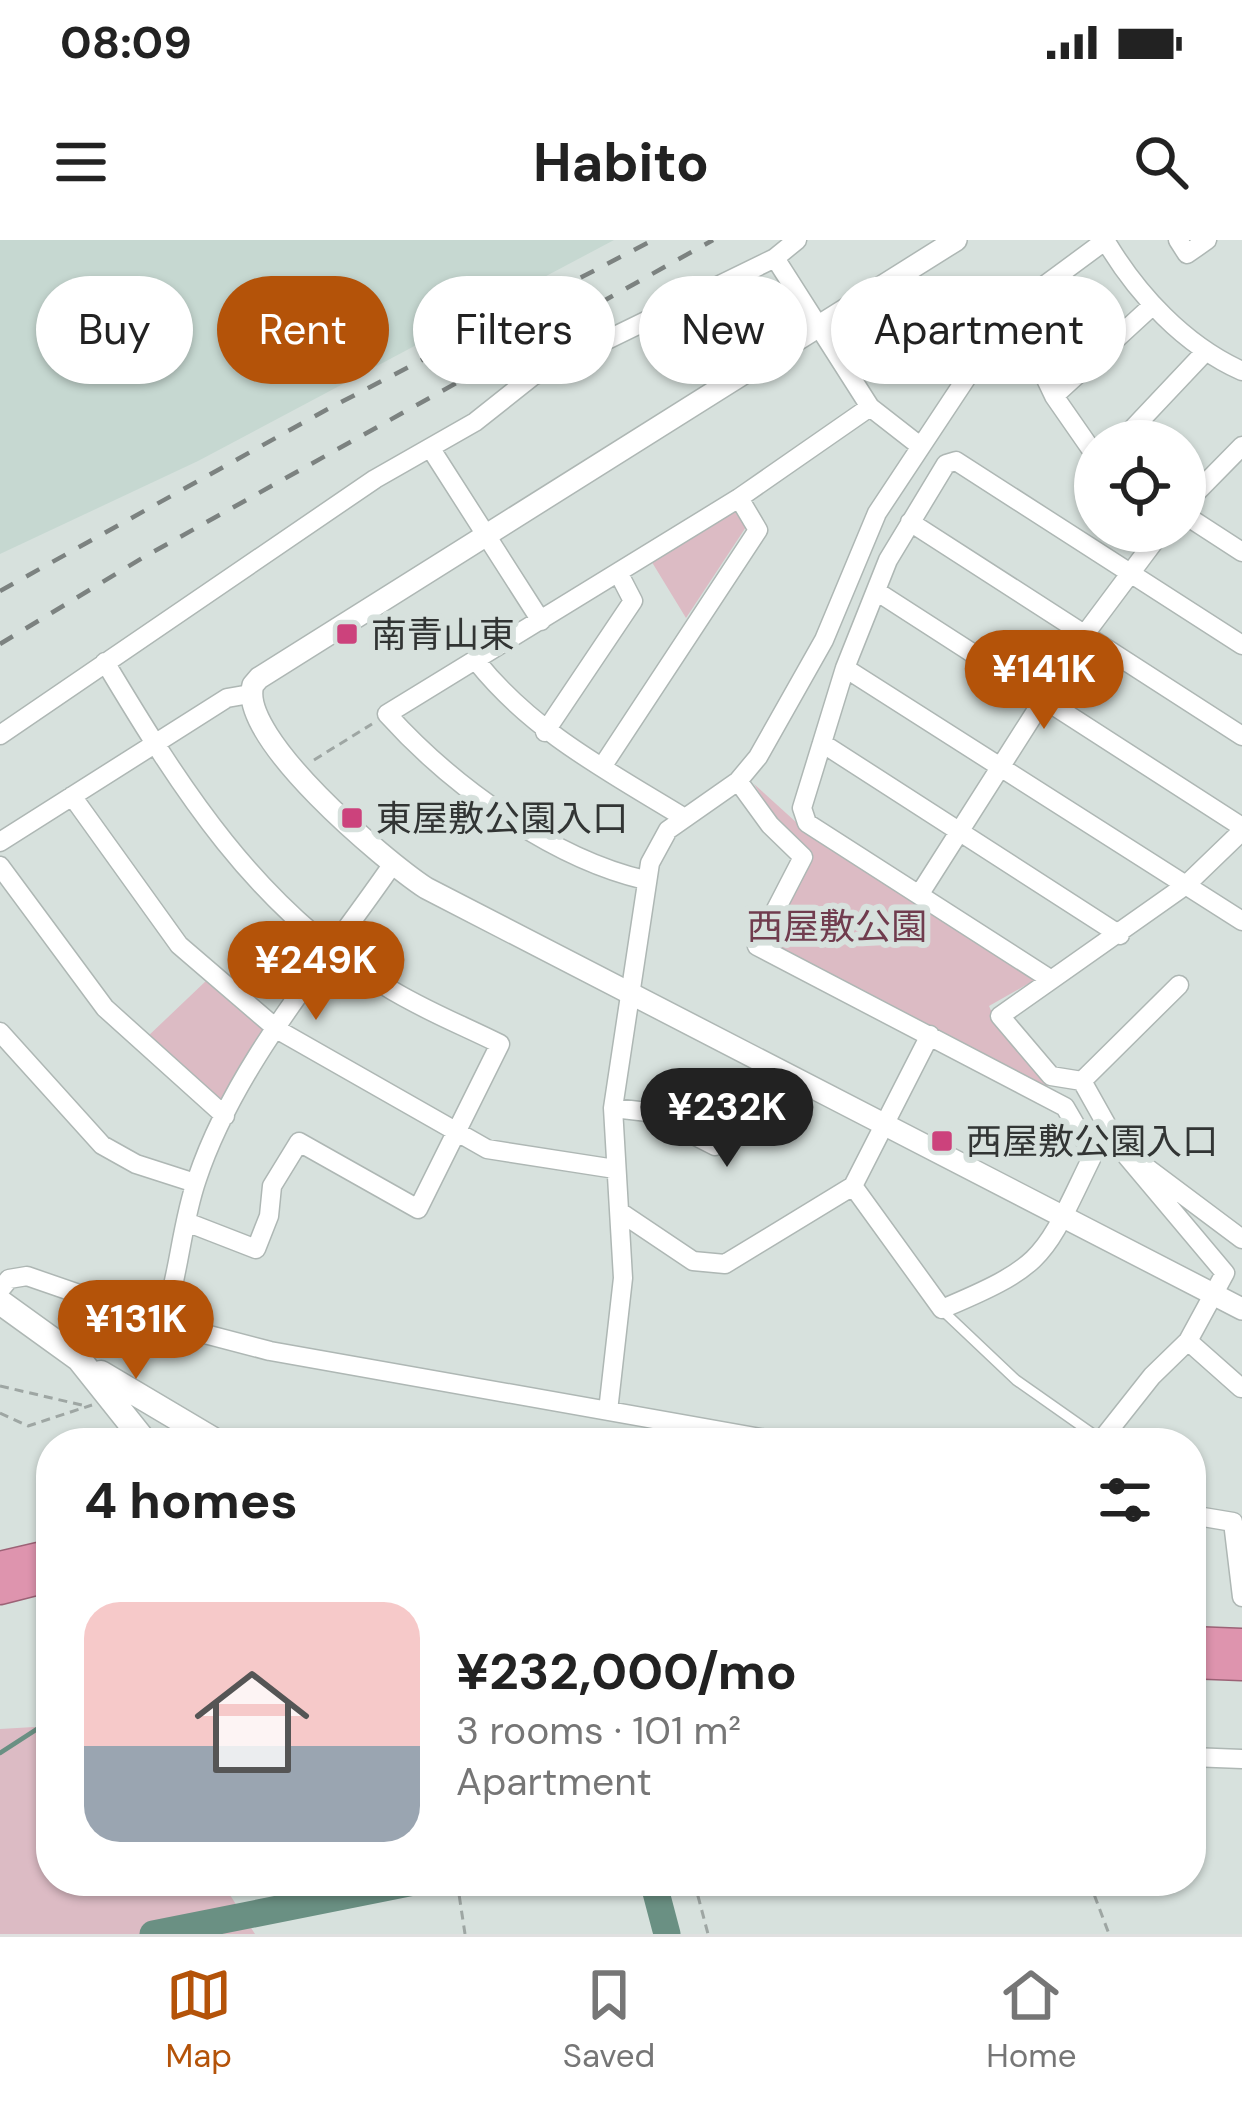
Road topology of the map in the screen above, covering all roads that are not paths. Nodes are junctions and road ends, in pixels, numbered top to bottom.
1 (797, 240) edge
2 (956, 240) edge
3 (1106, 240) edge
4 (1178, 240) edge
5 (1207, 240) edge
6 (776, 258) junction
7 (1057, 276) edge
8 (1153, 305) junction
9 (819, 326) junction
10 (1205, 352) junction
11 (1242, 371) edge
12 (966, 384) edge
13 (1048, 384) edge
14 (1054, 396) junction
15 (870, 407) junction
16 (1141, 420) edge
17 (1074, 425) edge
18 (920, 446) junction
19 (431, 449) junction
20 (1239, 454) edge
21 (1206, 485) edge
22 (739, 498) junction
23 (910, 522) junction
24 (1206, 529) edge
25 (487, 535) junction
26 (1146, 552) edge
27 (1242, 552) edge
28 (1130, 572) junction
29 (620, 574) junction
30 (876, 592) junction
31 (541, 621) junction
32 (1084, 634) junction
33 (1242, 645) edge
34 (105, 662) junction
35 (477, 662) junction
36 (845, 668) junction
37 (250, 694) junction
38 (1044, 699) junction
39 (545, 732) junction
40 (0, 734) edge
41 (1242, 736) edge
42 (154, 743) junction
43 (822, 743) junction
44 (602, 767) junction
45 (1002, 767) junction
46 (738, 782) junction
47 (72, 796) junction
48 (683, 817) junction
49 (1242, 829) edge
50 (960, 831) junction
51 (0, 842) edge
52 (0, 866) edge
53 (392, 866) junction
54 (645, 880) junction
55 (1186, 885) junction
56 (919, 895) junction
57 (1242, 921) edge
58 (1120, 935) junction
59 (333, 951) junction
60 (1050, 980) junction
61 (1179, 986) dead end
62 (628, 994) junction
63 (278, 1030) junction
64 (0, 1032) edge
65 (930, 1034) junction
66 (784, 1073) junction
67 (1082, 1081) junction
68 (614, 1108) junction
69 (225, 1116) junction
70 (885, 1123) junction
71 (455, 1136) junction
72 (1119, 1147) junction
73 (615, 1169) junction
74 (195, 1183) junction
75 (853, 1186) junction
76 (620, 1212) junction
77 (1064, 1215) junction
78 (189, 1223) junction
79 (1242, 1239) edge
80 (0, 1290) edge
81 (1215, 1291) junction
82 (0, 1302) edge
83 (942, 1309) junction
84 (1242, 1309) edge
85 (163, 1323) junction
86 (1188, 1341) junction
87 (79, 1359) junction
88 (1241, 1388) edge
89 (608, 1412) junction
90 (129, 1428) edge
91 (194, 1428) edge
92 (701, 1428) edge
93 (1082, 1428) edge
94 (1111, 1428) edge
95 (1206, 1518) edge
96 (36, 1559) edge
97 (0, 1567) edge
98 (36, 1580) edge
99 (0, 1589) edge
100 (1242, 1597) edge
101 (1206, 1643) edge
102 (1242, 1644) edge
103 (1206, 1664) edge
104 (1242, 1665) edge
105 (1206, 1758) edge
106 (1242, 1759) edge

1 - 6 street
2 - 9 street
3 - 7 street
3 - 8 street
4 - 5 street
6 - 9 street
6 - 19 street
8 - 10 street
8 - 14 street
9 - 15 street
9 - 25 street
10 - 11 street
10 - 16 street
12 - 18 street
13 - 14 street
14 - 17 street
15 - 18 street
15 - 22 street
18 - 46 street
19 - 25 street
19 - 34 street
20 - 21 street
22 - 29 street
22 - 44 street
23 - 28 street
23 - 30 street
23 - 32 street
24 - 27 street
25 - 31 street
25 - 37 street
26 - 28 street
28 - 32 street
28 - 33 street
29 - 31 street
29 - 39 street
30 - 36 street
30 - 38 street
31 - 35 street
32 - 38 street
32 - 41 street
34 - 40 street
34 - 42 street
35 - 39 street
35 - 54 street
36 - 43 street
36 - 45 street
37 - 42 street
37 - 53 street
38 - 45 street
38 - 49 street
39 - 44 street
42 - 47 street
42 - 59 street
43 - 50 street
43 - 56 street
44 - 48 street
45 - 50 street
45 - 55 street
46 - 48 street
46 - 65 street
47 - 51 street
47 - 63 street
48 - 54 street
49 - 55 street
50 - 56 street
50 - 58 street
52 - 69 street
53 - 59 street
53 - 62 street
54 - 62 street
55 - 57 street
55 - 58 street
56 - 60 street
58 - 60 street
59 - 63 street
59 - 71 street
60 - 67 street
61 - 67 street
62 - 66 street
62 - 68 street
63 - 69 street
63 - 71 street
64 - 74 street
65 - 70 street
65 - 77 street
66 - 68 street
66 - 70 street
67 - 72 street
68 - 73 street
69 - 74 street
70 - 75 street
70 - 77 street
71 - 73 street
71 - 78 street
72 - 79 street
72 - 81 street
73 - 76 street
74 - 78 street
75 - 76 street
75 - 83 street
76 - 89 street
77 - 81 street
77 - 83 street
78 - 85 street
80 - 85 street
81 - 84 street
81 - 86 street
82 - 87 main road
83 - 93 lane
85 - 89 street
86 - 88 street
86 - 94 street
87 - 90 main road
87 - 91 main road
89 - 92 street
95 - 100 street
96 - 97 highway
98 - 99 highway
101 - 102 highway
103 - 104 highway
105 - 106 street

